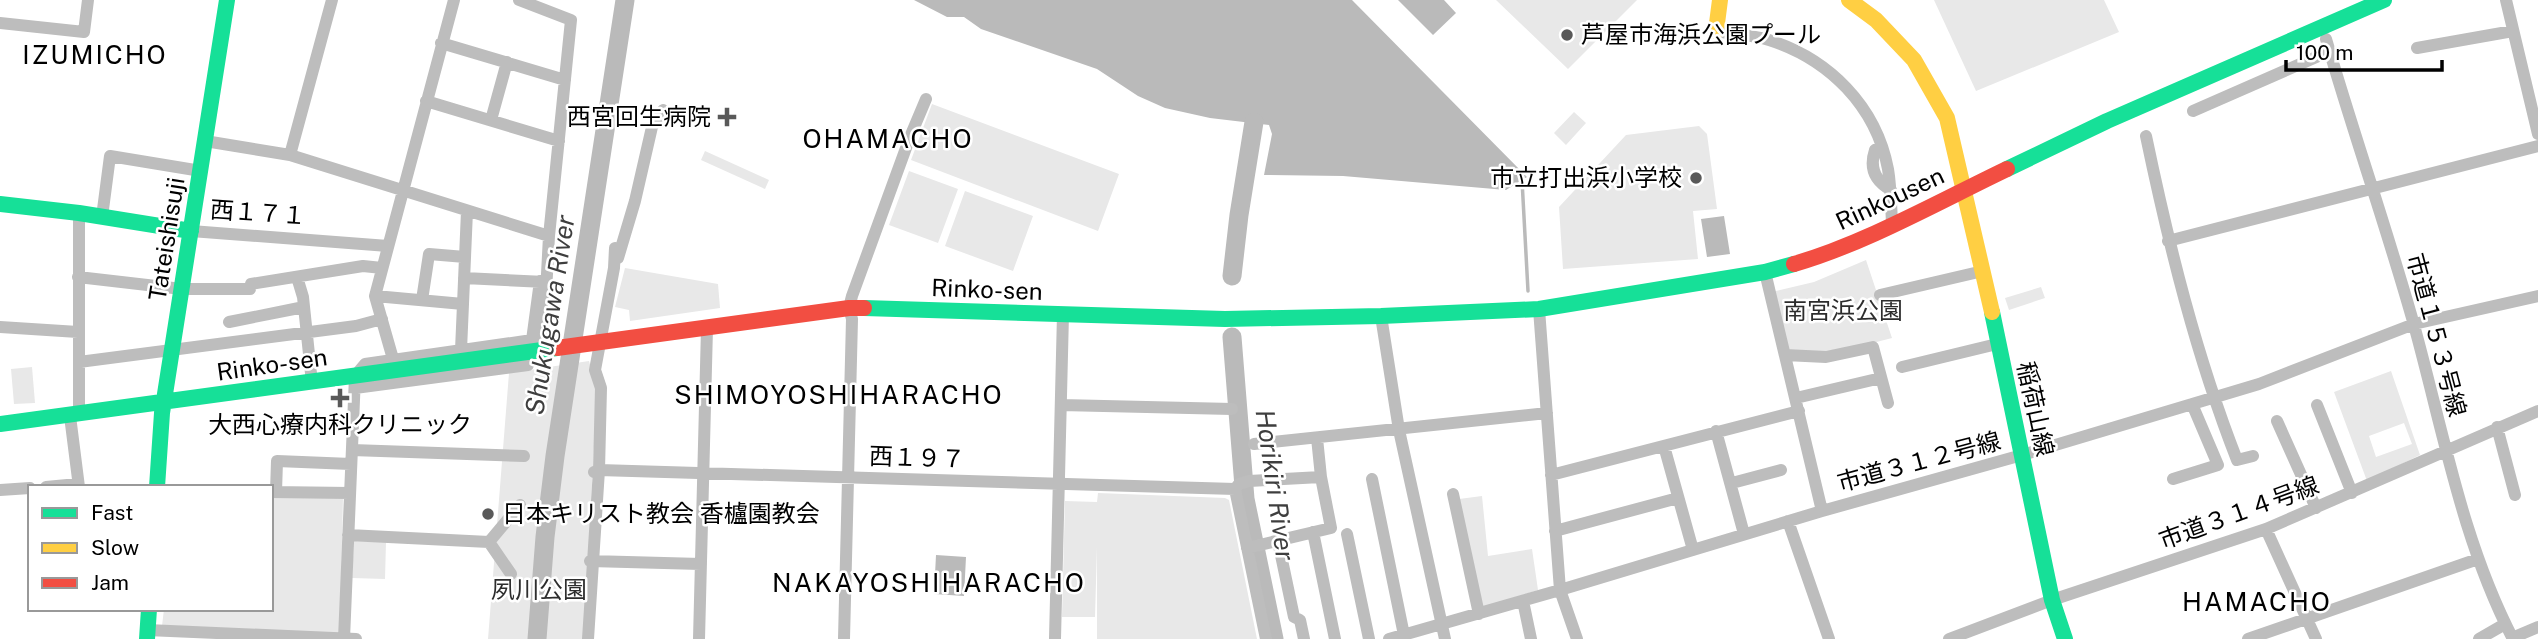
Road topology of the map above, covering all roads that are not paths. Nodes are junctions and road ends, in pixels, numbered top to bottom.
1 (88, 0) edge
2 (227, 0) edge
3 (332, 0) edge
4 (454, 0) edge
5 (519, 0) edge
6 (1720, 0) edge
7 (1849, 0) edge
8 (2384, 0) edge
9 (2506, 0) edge
10 (0, 23) edge
11 (1716, 31) joint
12 (2513, 31) junction
13 (441, 43) junction
14 (2417, 48) dead end
15 (507, 62) junction
16 (565, 80) junction
17 (926, 99) dead end
18 (426, 101) junction
19 (663, 110) dead end
20 (2193, 111) dead end
21 (491, 120) junction
22 (2538, 134) edge
23 (2146, 136) dead end
24 (205, 141) junction
25 (558, 141) junction
26 (2538, 146) edge
27 (290, 155) junction
28 (201, 171) junction
29 (2372, 188) junction
30 (1965, 189) junction
31 (403, 191) junction
32 (0, 205) edge
33 (467, 211) junction
34 (79, 213) junction
35 (102, 217) junction
36 (1892, 223) junction
37 (191, 231) junction
38 (549, 236) junction
39 (2168, 241) junction
40 (388, 246) junction
41 (615, 248) dead end
42 (465, 257) junction
43 (382, 268) junction
44 (614, 268) junction
45 (1983, 271) junction
46 (1765, 272) junction
47 (78, 277) junction
48 (297, 277) junction
49 (464, 278) junction
50 (543, 281) junction
51 (182, 289) junction
52 (1880, 295) dead end
53 (375, 296) junction
54 (2538, 296) edge
55 (422, 300) junction
56 (463, 304) junction
57 (304, 307) junction
58 (849, 308) junction
59 (1539, 309) junction
60 (1063, 314) junction
61 (1381, 316) junction
62 (382, 319) junction
63 (229, 322) dead end
64 (2414, 324) junction
65 (0, 327) edge
66 (708, 328) junction
67 (306, 331) junction
68 (78, 332) junction
69 (597, 343) junction
70 (1997, 344) junction
71 (172, 349) junction
72 (461, 350) junction
73 (547, 350) junction
74 (1785, 355) junction
75 (393, 359) junction
76 (79, 362) junction
77 (528, 365) dead end
78 (1902, 367) dead end
79 (1881, 378) junction
80 (355, 382) junction
81 (312, 383) junction
82 (2212, 397) junction
83 (1888, 402) dead end
84 (164, 403) junction
85 (2192, 404) junction
86 (1061, 405) junction
87 (1797, 405) junction
88 (2317, 405) dead end
89 (1232, 409) dead end
90 (2538, 411) edge
91 (1547, 413) junction
92 (74, 415) junction
93 (2277, 421) dead end
94 (0, 424) edge
95 (2497, 427) junction
96 (1399, 430) junction
97 (1716, 431) junction
98 (1317, 438) junction
99 (1254, 444) dead end
100 (1664, 446) junction
101 (2446, 449) junction
102 (352, 450) junction
103 (2022, 455) junction
104 (524, 456) dead end
105 (2253, 456) dead end
106 (351, 464) junction
107 (1781, 470) dead end
108 (597, 471) junction
109 (704, 473) junction
110 (1551, 475) junction
111 (849, 477) junction
112 (1321, 477) junction
113 (1372, 479) dead end
114 (2173, 480) dead end
115 (1059, 483) junction
116 (1732, 483) junction
117 (79, 485) edge
118 (157, 485) edge
119 (1241, 485) junction
120 (28, 488) edge
121 (0, 491) edge
122 (273, 492) edge
123 (350, 493) junction
124 (2352, 493) junction
125 (1453, 494) dead end
126 (2515, 495) dead end
127 (1678, 498) junction
128 (520, 505) dead end
129 (2316, 508) junction
130 (1822, 511) junction
131 (1788, 521) junction
132 (2266, 529) junction
133 (1555, 531) junction
134 (1313, 532) junction
135 (1347, 534) dead end
136 (1744, 534) junction
137 (348, 535) junction
138 (1278, 541) junction
139 (489, 542) junction
140 (1252, 547) junction
141 (1693, 550) junction
142 (2478, 559) junction
143 (592, 561) junction
144 (701, 564) junction
145 (511, 574) dead end
146 (1560, 590) junction
147 (2052, 600) junction
148 (1523, 601) junction
149 (149, 611) edge
150 (1479, 614) junction
151 (2306, 617) junction
152 (2505, 624) junction
153 (1441, 625) junction
154 (2538, 626) edge
155 (147, 634) edge
156 (1404, 635) junction
157 (289, 638) edge
158 (2512, 638) edge
159 (344, 639) edge
160 (356, 639) edge
161 (588, 639) edge
162 (699, 639) edge
163 (844, 639) edge
164 (1055, 639) edge
165 (1266, 639) edge
166 (1304, 639) edge
167 (1335, 639) edge
168 (1369, 639) edge
169 (1389, 639) edge
170 (1445, 639) edge
171 (1531, 639) edge
172 (1577, 639) edge
173 (1829, 639) edge
174 (1949, 639) edge
175 (2065, 639) edge
176 (2248, 639) edge
177 (2316, 639) edge
178 (2479, 639) edge

1 - 10 street
2 - 24 street, Tateishisuji
3 - 27 street
4 - 13 street
5 - 16 street
6 - 11 street
7 - 30 street, 稲荷山線
8 - 30 street, Rinkousen
9 - 12 street
11 - 36 street
12 - 14 street
12 - 22 street
13 - 15 street
13 - 18 street
15 - 16 street
15 - 21 street
16 - 25 street
17 - 58 street
18 - 21 street
18 - 31 street
19 - 44 street
20 - 29 street, 市道１５３号線
21 - 25 street
23 - 39 street
24 - 27 street
24 - 28 street, Tateishisuji
25 - 38 street
26 - 29 street
27 - 31 street
28 - 35 street
28 - 37 street, Tateishisuji
29 - 39 street
29 - 64 street, 市道１５３号線
30 - 36 street, Rinkousen
30 - 45 street, 稲荷山線
31 - 33 street
31 - 40 street
32 - 34 street, 西１７１
33 - 38 street
33 - 42 street
34 - 35 street, 西１７１
34 - 47 street
35 - 37 street, 西１７１
36 - 46 street, Rinkousen
37 - 40 street, 西１７１
37 - 51 street, Tateishisuji
38 - 50 street
39 - 82 street
40 - 43 street
41 - 44 street
42 - 49 street
42 - 55 street
43 - 48 street
43 - 53 street
44 - 69 street
45 - 52 street
45 - 70 street, 稲荷山線
46 - 59 street, Rinkousen
46 - 74 street
47 - 51 street
47 - 68 street
48 - 51 street
48 - 57 street
49 - 50 street
49 - 56 street
50 - 72 street
50 - 73 street
51 - 71 street, Tateishisuji
53 - 55 street
53 - 62 street
54 - 64 street, 市道３１２号線
55 - 56 street
56 - 72 street
57 - 63 street
57 - 67 street
58 - 60 street, Rinko-sen
58 - 66 street, Rinko-sen
58 - 111 street
59 - 61 street, Rinkousen
59 - 91 street
60 - 61 street, Rinko-sen
60 - 86 street
61 - 96 street
62 - 67 street
62 - 75 street
64 - 82 street, 市道３１２号線
64 - 101 street, 市道１５３号線
65 - 68 street
66 - 69 street, Rinko-sen
66 - 109 street
67 - 71 street
67 - 81 street
68 - 76 street
69 - 73 street, Rinko-sen
69 - 108 street
70 - 78 street
70 - 103 street, 稲荷山線
71 - 76 street
71 - 84 street, Tateishisuji
72 - 75 street
73 - 80 street, Rinko-sen
74 - 79 street
74 - 87 street
75 - 80 street
76 - 92 street
77 - 80 street
79 - 83 street
79 - 87 street
80 - 81 street, Rinko-sen
80 - 102 street
81 - 84 street, Rinko-sen
82 - 85 street, 市道３１２号線
82 - 105 street
84 - 92 street, Rinko-sen
84 - 118 street, Tateishisuji
85 - 103 street, 市道３１２号線
85 - 114 street
86 - 89 street
86 - 115 street
87 - 97 street
87 - 130 street
88 - 124 street
90 - 95 street, 市道３１４号線
91 - 96 street
91 - 110 street
92 - 94 street, Rinko-sen
92 - 117 street
93 - 129 street
95 - 101 street, 市道３１４号線
95 - 126 street
96 - 98 street
96 - 153 street
97 - 100 street
97 - 116 street
98 - 99 street
98 - 112 street
100 - 110 street
100 - 127 street
101 - 124 street, 市道３１４号線
101 - 142 street, 市道１５３号線
102 - 104 street
102 - 106 street
103 - 130 street, 市道３１２号線
103 - 147 street, 稲荷山線
106 - 122 street
106 - 123 street
107 - 116 street
108 - 109 street, 西１９７
108 - 143 street
109 - 111 street, 西１９７
109 - 144 street
110 - 133 street
111 - 115 street, 西１９７
111 - 163 street
112 - 119 street, 西１９７
112 - 134 street
113 - 156 street
115 - 119 street, 西１９７
115 - 164 street
116 - 136 street
119 - 140 street
120 - 121 street
122 - 123 street
123 - 137 street
124 - 129 street, 市道３１４号線
125 - 150 street
127 - 133 street
127 - 141 street
128 - 139 street
129 - 132 street, 市道３１４号線
130 - 131 street, 市道３１２号線
131 - 136 street, 市道３１２号線
131 - 173 street
132 - 147 street, 市道３１４号線
132 - 151 street
133 - 146 street
134 - 138 street
134 - 167 street
135 - 168 street
136 - 141 street, 市道３１２号線
137 - 139 street
137 - 159 street
138 - 140 street
138 - 166 street
139 - 145 street
140 - 165 street
141 - 146 street, 市道３１２号線
142 - 151 street
142 - 152 street, 市道１５３号線
143 - 144 street
143 - 161 street
144 - 162 street
146 - 148 street, 市道３１２号線
146 - 172 street
147 - 174 street, 市道３１４号線
147 - 175 street, 稲荷山線
148 - 150 street, 市道３１２号線
148 - 171 street
149 - 155 street
150 - 153 street, 市道３１２号線
151 - 176 street
151 - 177 street
152 - 158 street, 市道１５３号線
152 - 178 street
153 - 156 street, 市道３１２号線
153 - 170 street
154 - 158 street
155 - 157 street
156 - 169 street, 市道３１２号線
157 - 159 street
159 - 160 street

